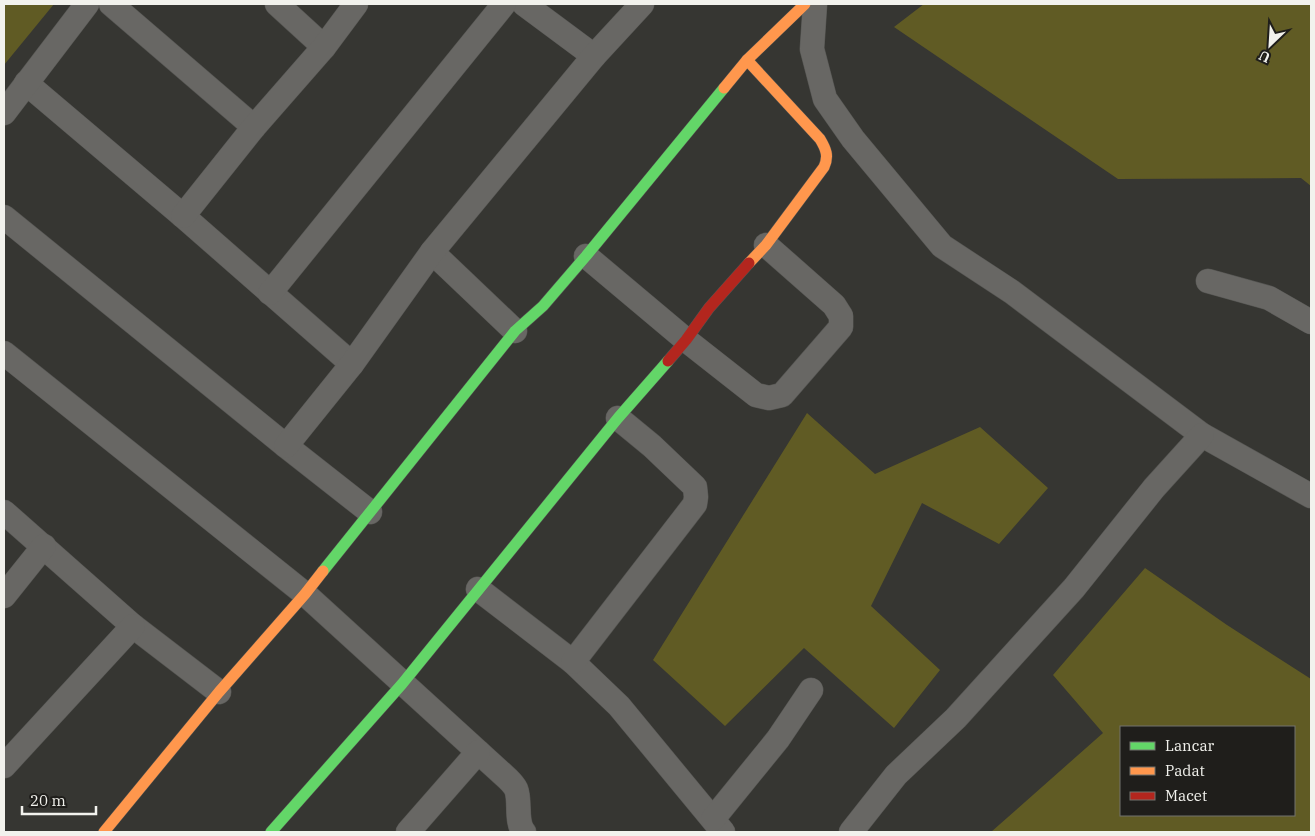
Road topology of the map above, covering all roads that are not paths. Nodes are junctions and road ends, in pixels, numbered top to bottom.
1 (87, 4) edge
2 (112, 4) edge
3 (277, 4) edge
4 (356, 4) edge
5 (504, 4) edge
6 (524, 4) edge
7 (642, 4) edge
8 (805, 4) edge
9 (815, 4) edge
10 (324, 47) junction
11 (594, 56) junction
12 (747, 60) junction
13 (26, 83) junction
14 (4, 113) edge
15 (254, 127) junction
16 (183, 216) junction
17 (4, 217) edge
18 (766, 245) junction
19 (432, 252) junction
20 (586, 256) junction
21 (1208, 281) dead end
22 (270, 293) junction
23 (1311, 322) edge
24 (515, 331) junction
25 (686, 340) junction
26 (4, 353) edge
27 (352, 364) junction
28 (618, 418) junction
29 (1202, 434) junction
30 (286, 446) junction
31 (1311, 496) edge
32 (4, 512) edge
33 (370, 512) junction
34 (44, 546) junction
35 (478, 589) junction
36 (304, 594) junction
37 (4, 596) edge
38 (133, 626) junction
39 (573, 662) junction
40 (402, 684) junction
41 (812, 690) dead end
42 (219, 692) junction
43 (478, 752) junction
44 (4, 766) edge
45 (718, 826) edge
46 (110, 831) edge
47 (517, 831) edge
48 (271, 832) edge
49 (408, 832) edge
50 (851, 832) edge

1 - 13 street
2 - 15 street
3 - 10 street
4 - 10 street
5 - 22 street
6 - 11 street
7 - 11 street
8 - 12 street
9 - 29 street
10 - 15 street
11 - 19 street
12 - 18 street
12 - 20 street
13 - 14 street
13 - 16 street
15 - 16 street
16 - 22 street
17 - 30 street
18 - 25 street
18 - 25 street
19 - 24 street
19 - 27 street
20 - 24 street
20 - 25 street
21 - 23 street
22 - 27 street
24 - 33 street
25 - 28 street
26 - 36 street
27 - 30 street
28 - 35 street
28 - 39 street
29 - 31 street
29 - 50 street
30 - 33 street
32 - 34 street
33 - 36 street
34 - 37 street
34 - 38 street
35 - 39 street
35 - 40 street
36 - 40 street
36 - 42 street
38 - 42 street
38 - 44 street
39 - 45 street
40 - 43 street
40 - 48 street
41 - 45 street
42 - 46 street
43 - 47 street
43 - 49 street

